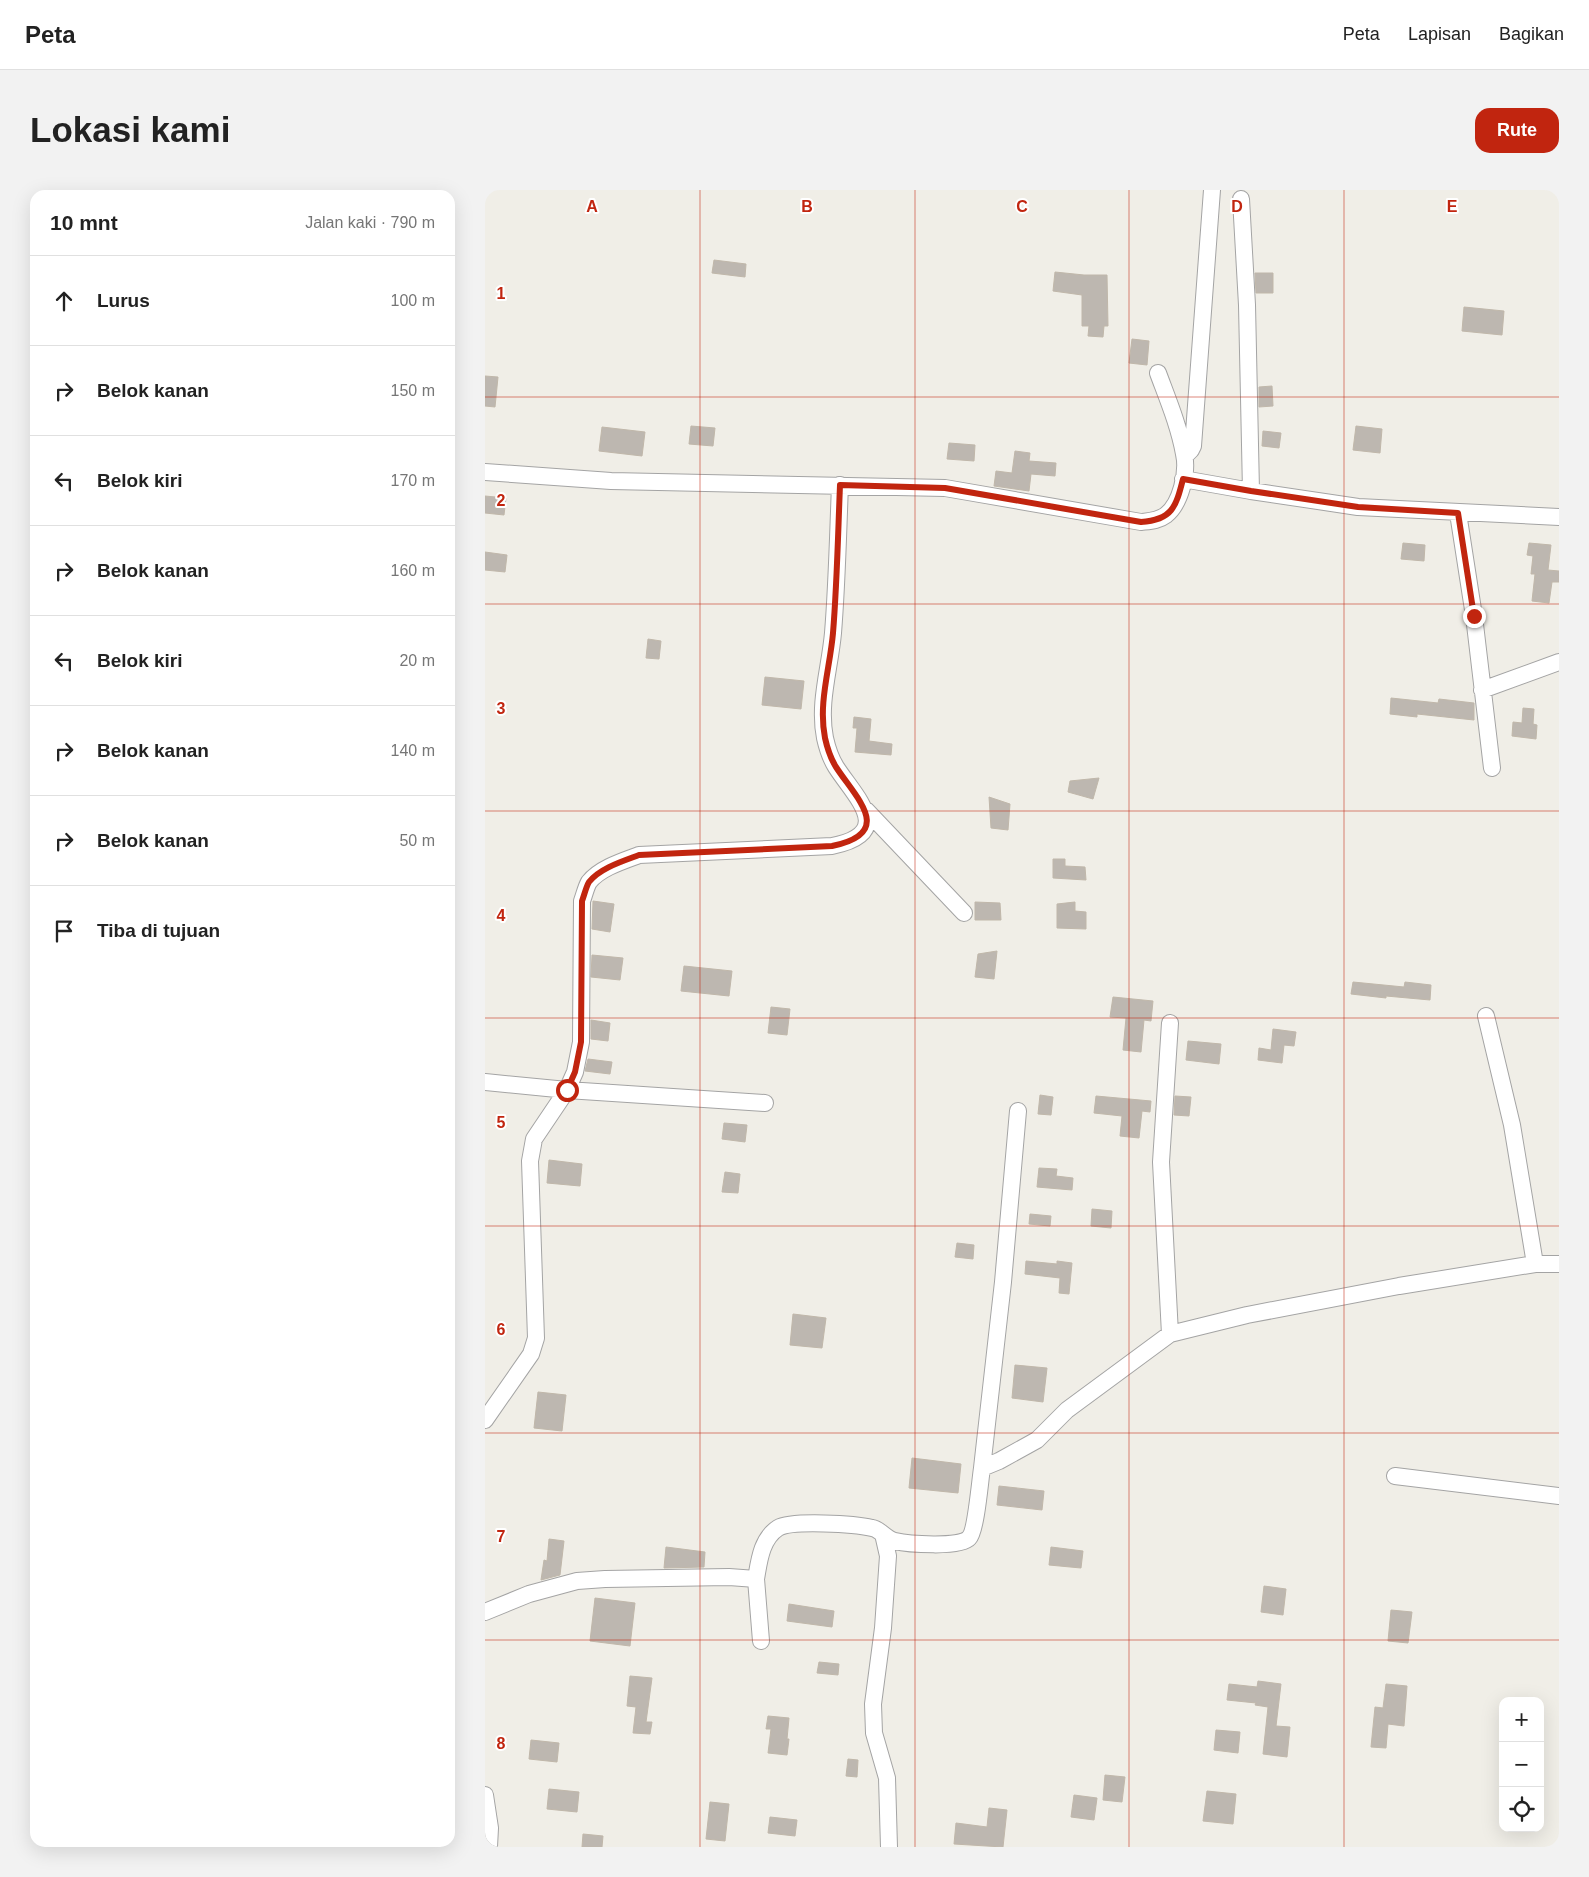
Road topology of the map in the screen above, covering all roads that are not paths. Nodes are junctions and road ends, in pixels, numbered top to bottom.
1 (1212, 190) edge
2 (1241, 199) dead end
3 (1158, 373) dead end
4 (1185, 456) junction
5 (485, 472) edge
6 (1183, 479) junction
7 (840, 485) junction
8 (1251, 491) junction
9 (1458, 513) junction
10 (1559, 517) edge
11 (1559, 662) edge
12 (1482, 690) junction
13 (1492, 768) dead end
14 (866, 810) junction
15 (964, 913) dead end
16 (1486, 1016) dead end
17 (1170, 1024) dead end
18 (485, 1082) edge
19 (567, 1090) junction
20 (765, 1103) dead end
21 (1018, 1111) dead end
22 (1535, 1264) junction
23 (1559, 1264) edge
24 (1170, 1334) junction
25 (485, 1420) edge
26 (982, 1468) junction
27 (1395, 1476) dead end
28 (1559, 1496) edge
29 (883, 1534) junction
30 (755, 1579) junction
31 (485, 1612) edge
32 (761, 1641) dead end
33 (485, 1795) edge
34 (489, 1847) edge
35 (889, 1847) edge

1 - 4 street
2 - 8 street
3 - 4 street
4 - 6 street
5 - 7 street
6 - 7 street
6 - 8 street
7 - 14 street
8 - 9 street
9 - 10 street
9 - 12 street
11 - 12 street
12 - 13 street
14 - 15 street
14 - 19 street
16 - 22 street
17 - 24 street
18 - 19 street
19 - 20 street
19 - 25 street
21 - 26 street
22 - 23 street
22 - 24 street
24 - 26 street
26 - 29 street
27 - 28 street
29 - 30 street
29 - 35 street
30 - 31 street
30 - 32 street
33 - 34 street

